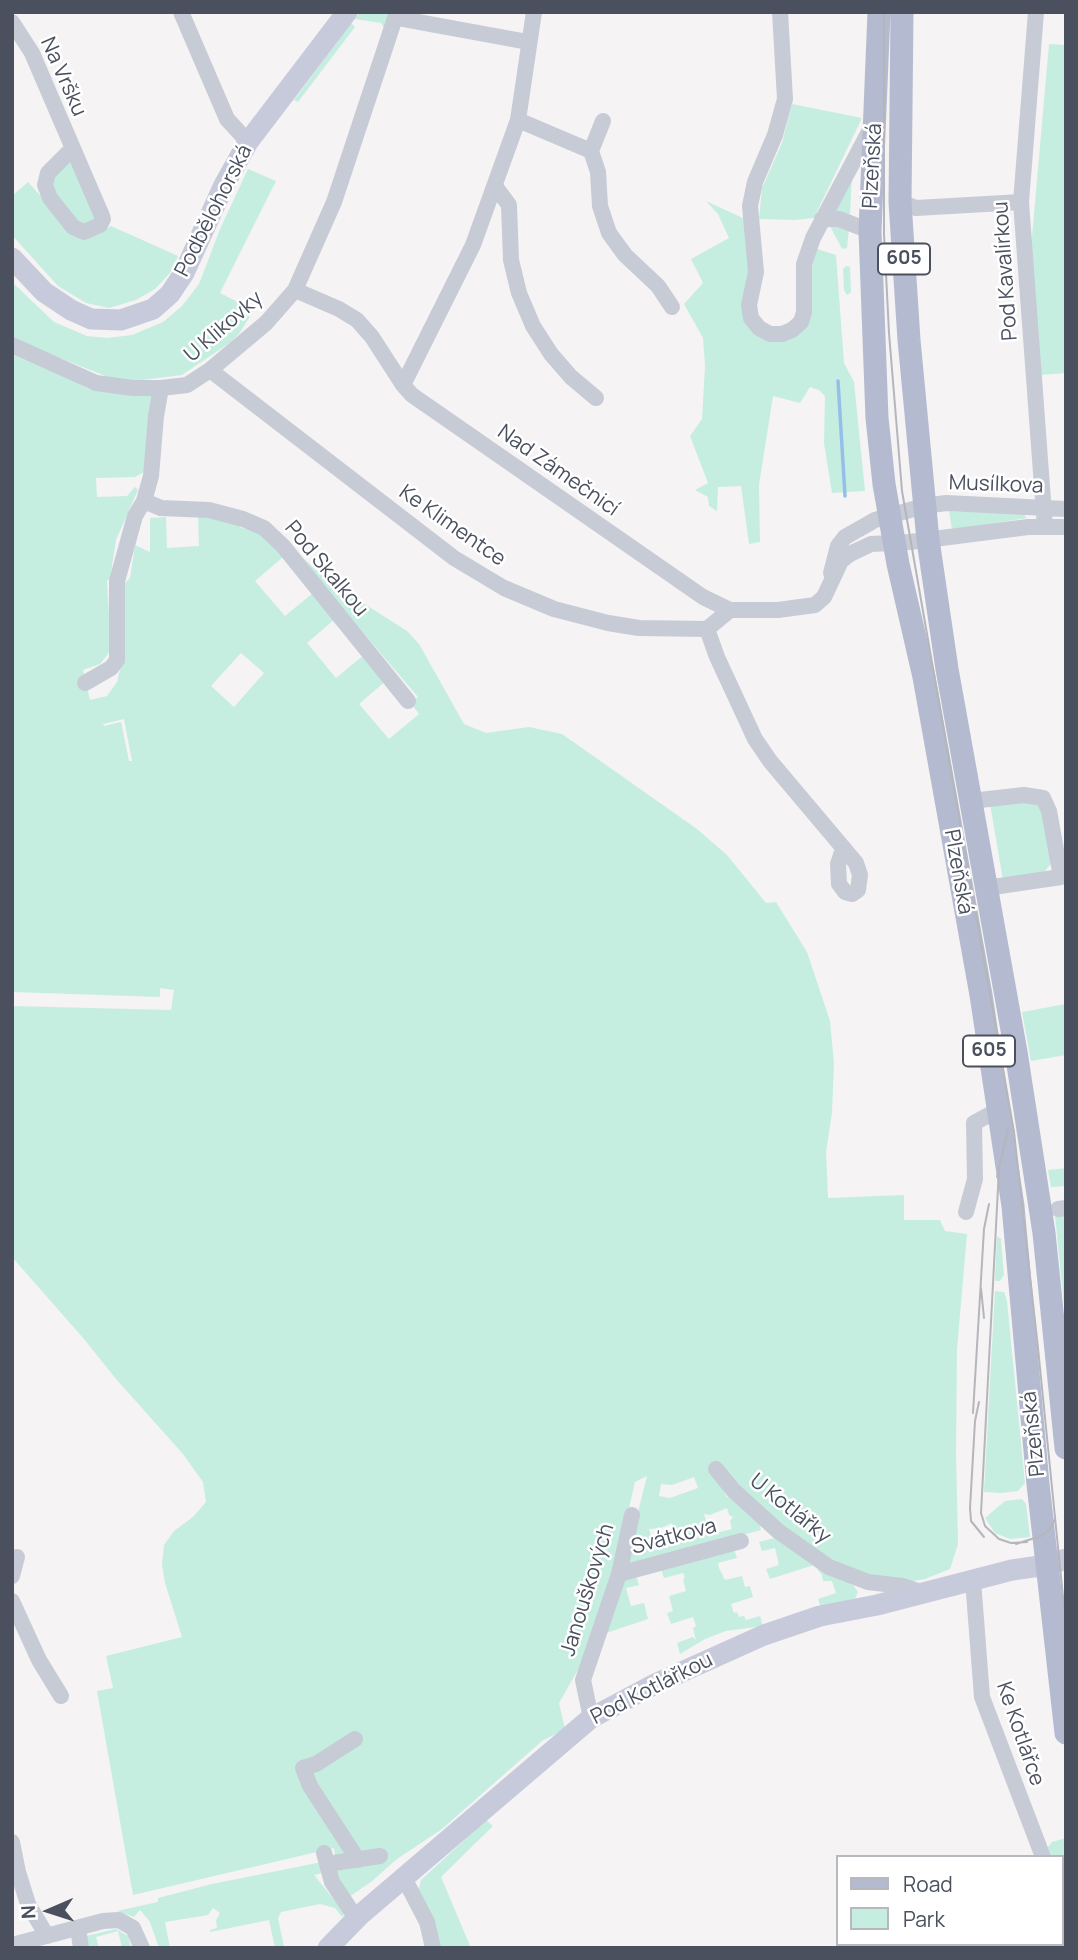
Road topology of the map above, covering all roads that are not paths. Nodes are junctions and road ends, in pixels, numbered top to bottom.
1 (181, 12) edge
2 (347, 12) edge
3 (534, 12) edge
4 (780, 12) edge
5 (879, 12) edge
6 (902, 12) edge
7 (1036, 12) edge
8 (397, 15) edge
9 (12, 22) edge
10 (528, 42) junction
11 (518, 120) junction
12 (876, 120) junction
13 (603, 121) dead end
14 (248, 142) junction
15 (72, 149) junction
16 (591, 151) junction
17 (495, 186) junction
18 (900, 202) junction
19 (1021, 202) junction
20 (822, 219) junction
21 (870, 231) junction
22 (12, 258) edge
23 (295, 290) junction
24 (672, 307) dead end
25 (12, 345) edge
26 (210, 370) junction
27 (403, 385) junction
28 (161, 388) junction
29 (596, 398) dead end
30 (144, 501) junction
31 (925, 506) junction
32 (1044, 507) junction
33 (1066, 509) edge
34 (889, 516) junction
35 (1045, 527) junction
36 (1066, 527) edge
37 (928, 540) junction
38 (894, 542) junction
39 (827, 592) junction
40 (730, 610) junction
41 (707, 629) junction
42 (85, 683) dead end
43 (408, 701) dead end
44 (971, 801) junction
45 (843, 849) dead end
46 (1063, 882) edge
47 (986, 888) junction
48 (998, 1110) junction
49 (966, 1212) dead end
50 (1066, 1448) edge
51 (716, 1469) dead end
52 (632, 1515) dead end
53 (741, 1541) dead end
54 (17, 1557) dead end
55 (1057, 1562) edge
56 (619, 1574) junction
57 (12, 1576) edge
58 (973, 1580) junction
59 (924, 1593) junction
60 (12, 1601) edge
61 (61, 1696) dead end
62 (591, 1718) junction
63 (1066, 1734) edge
64 (355, 1739) dead end
65 (12, 1842) edge
66 (1042, 1855) edge
67 (380, 1856) dead end
68 (358, 1860) junction
69 (404, 1878) junction
70 (356, 1918) junction
71 (78, 1928) junction
72 (47, 1936) junction
73 (12, 1945) edge
74 (81, 1948) edge
75 (142, 1948) edge
76 (328, 1948) edge
77 (433, 1948) edge

1 - 14 street
2 - 14 street, Podbělohorská
3 - 10 street
4 - 20 street
5 - 12 main road, Plzeňská / 605
6 - 18 main road, Plzeňská / 605
7 - 19 street, Pod Kavalírkou
8 - 10 street
8 - 23 street, U Klikovky
9 - 15 street, Na Vršku
10 - 11 street
11 - 16 street
11 - 17 street
12 - 20 street
12 - 21 main road, Plzeňská / 605
13 - 16 street
14 - 22 street, Podbělohorská
15 - 15 street, Na Vršku
16 - 24 street
17 - 27 street
17 - 29 street
18 - 19 street
18 - 31 main road, Plzeňská / 605
19 - 32 street, Pod Kavalírkou
20 - 21 street
21 - 34 main road, Plzeňská / 605
23 - 26 street, U Klikovky
23 - 27 street, Nad Zámečnicí
25 - 28 street, U Klikovky
26 - 28 street, U Klikovky
26 - 41 street, Ke Klimentce
27 - 40 street, Nad Zámečnicí
28 - 30 street
30 - 42 street
30 - 43 street, Pod Skalkou
31 - 32 street, Musílkova
31 - 34 street
31 - 37 main road, Plzeňská / 605
32 - 33 street, Musílkova
32 - 35 street, Pod Kavalírkou
34 - 38 main road, Plzeňská / 605
34 - 39 street
35 - 36 street, Musílkova
35 - 37 street, Musílkova
37 - 38 street, Musílkova
37 - 44 main road, Plzeňská / 605
38 - 39 street
38 - 48 main road, Plzeňská / 605
39 - 40 street, Nad Zámečnicí
40 - 41 street
41 - 45 street
44 - 46 street
44 - 47 main road, Plzeňská / 605
46 - 47 street
47 - 50 main road, Plzeňská / 605
48 - 49 street
48 - 55 main road, Plzeňská / 605
51 - 59 street, U Kotlářky
52 - 56 street, Janouškových
53 - 56 street, Svátkova
54 - 57 street
55 - 58 street, Pod Kotlářkou
55 - 63 main road, Plzeňská / 605
56 - 62 street, Janouškových
58 - 59 street, Pod Kotlářkou
58 - 66 street, Ke Kotlářce
59 - 62 street, Pod Kotlářkou
60 - 61 street
62 - 69 street, Pod Kotlářkou
64 - 68 street
65 - 72 street
67 - 68 street
68 - 70 street
69 - 70 street, Pod Kotlářkou
69 - 77 street
70 - 76 street, Pod Kotlářkou
71 - 72 street
71 - 74 street
71 - 75 street
72 - 73 street

